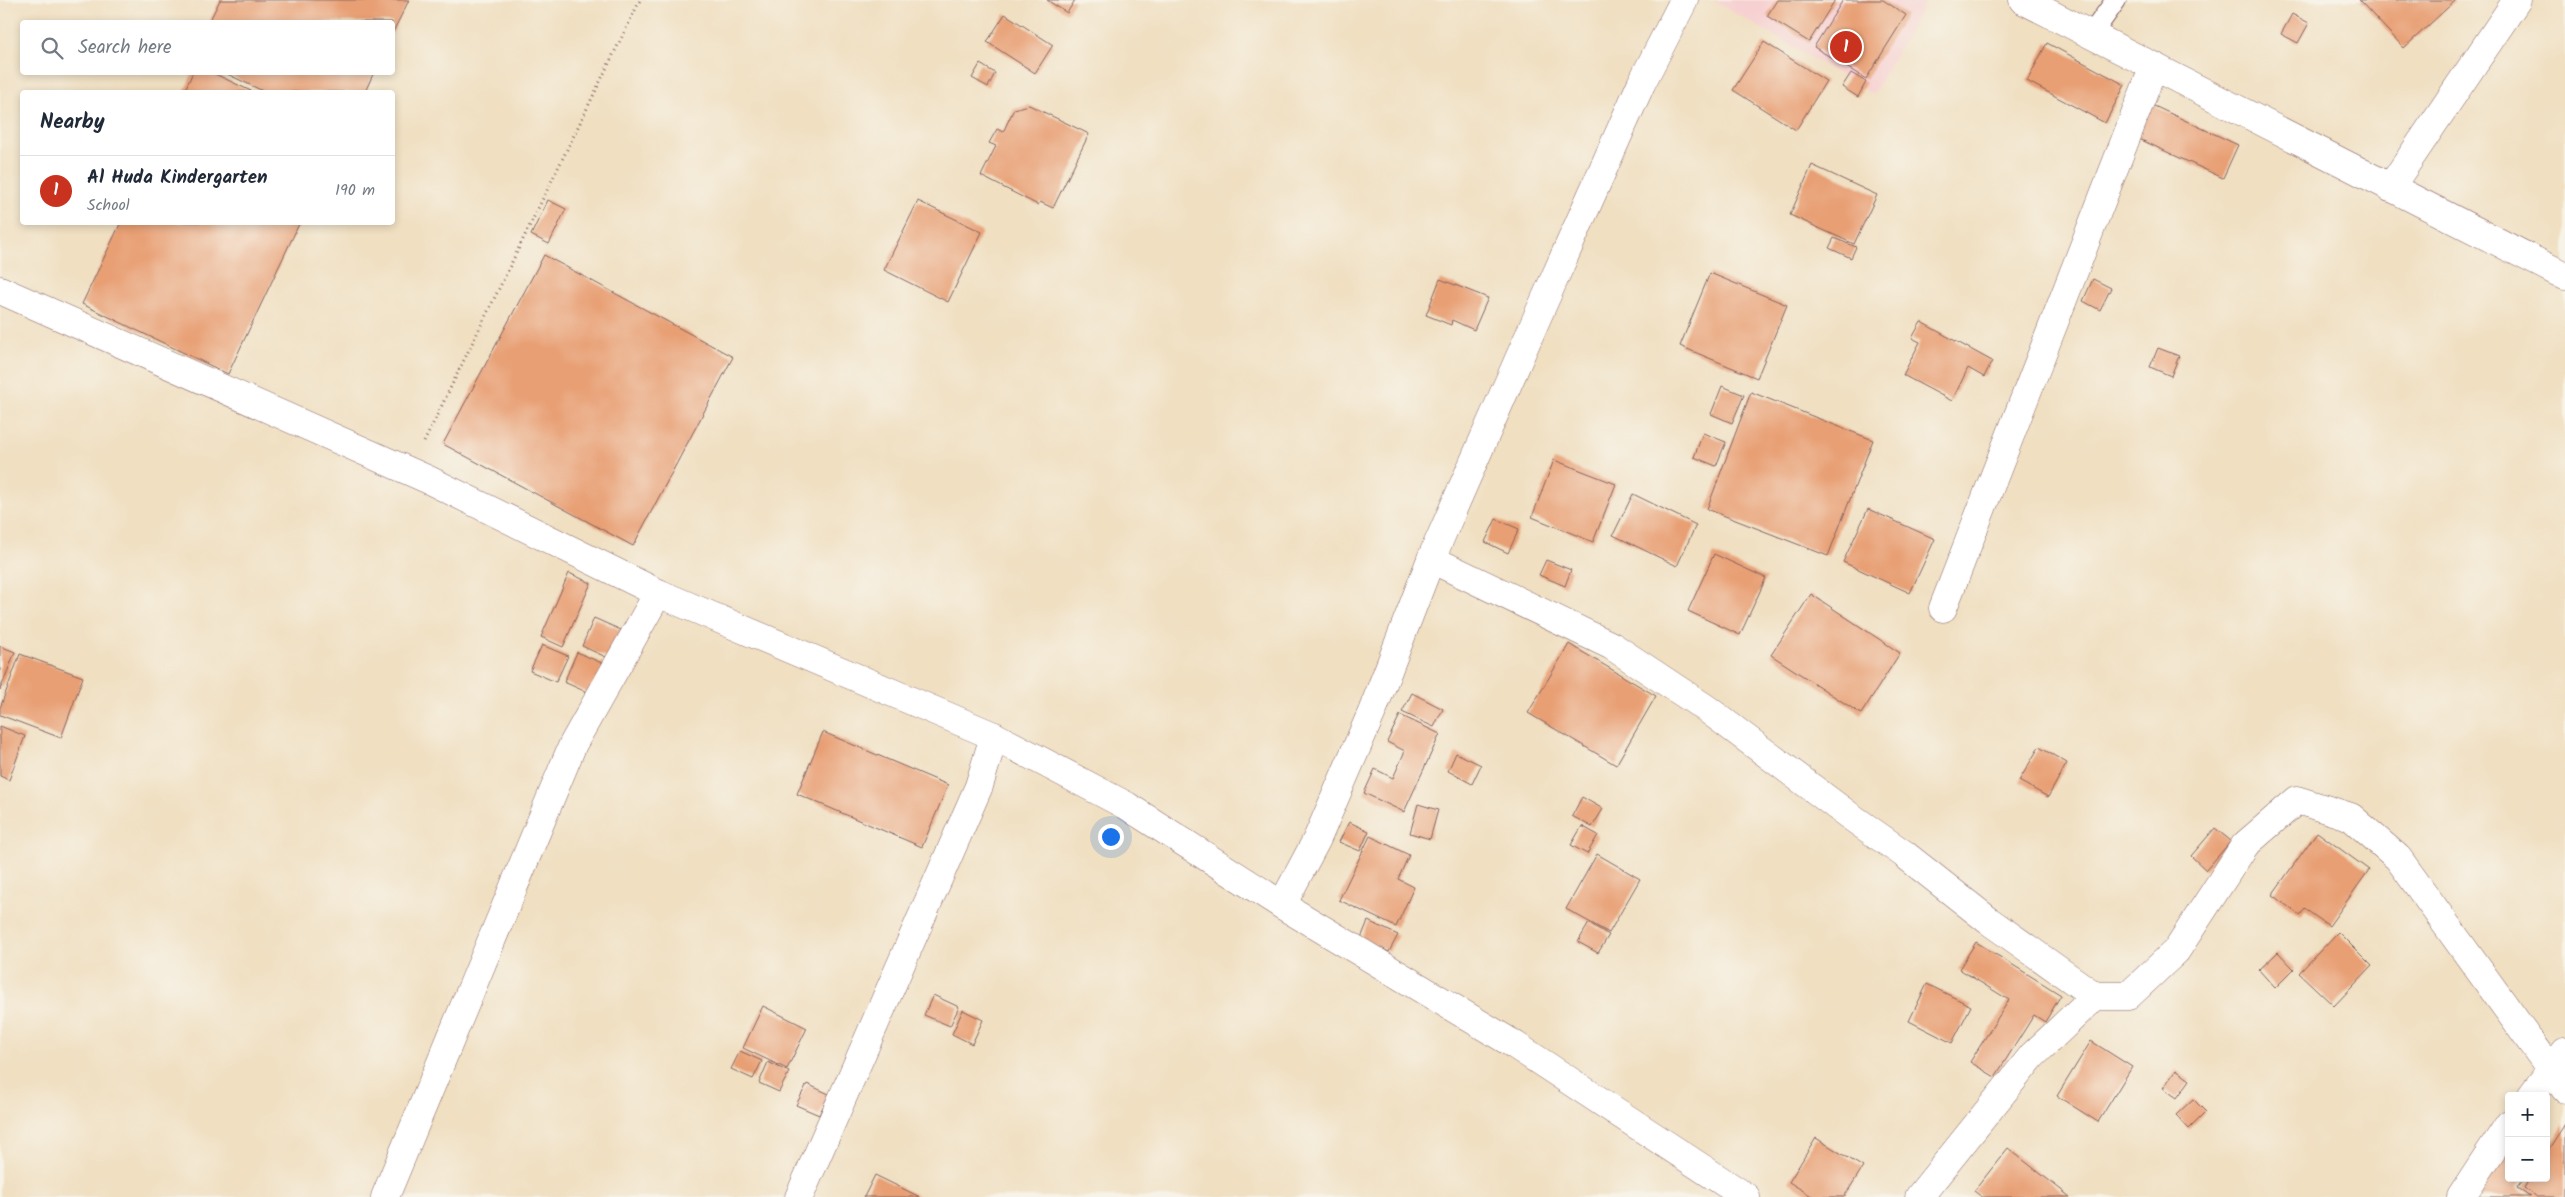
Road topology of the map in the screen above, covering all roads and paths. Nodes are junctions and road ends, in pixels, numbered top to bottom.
1 (640, 0) edge
2 (1684, 0) edge
3 (2023, 0) edge
4 (2116, 0) edge
5 (2517, 0) edge
6 (2091, 35) junction
7 (2154, 66) junction
8 (2390, 188) junction
9 (2565, 276) edge
10 (0, 290) edge
11 (409, 472) junction
12 (1430, 559) junction
13 (658, 593) junction
14 (1943, 608) dead end
15 (994, 736) junction
16 (1282, 905) junction
17 (2095, 996) junction
18 (2560, 1071) edge
19 (2536, 1092) edge
20 (2505, 1130) edge
21 (386, 1197) edge
22 (799, 1197) edge
23 (1746, 1197) edge
24 (1919, 1197) edge
25 (2462, 1197) edge

1 - 11 path
2 - 12 street
3 - 6 street
4 - 6 lane
5 - 8 street
6 - 7 street
7 - 8 street
7 - 14 street
8 - 9 street
10 - 11 street
11 - 13 street
12 - 16 street
12 - 17 street
13 - 15 street
13 - 21 street
15 - 16 street
15 - 22 street
16 - 23 street
17 - 18 street
17 - 24 street
18 - 19 street
20 - 25 street

